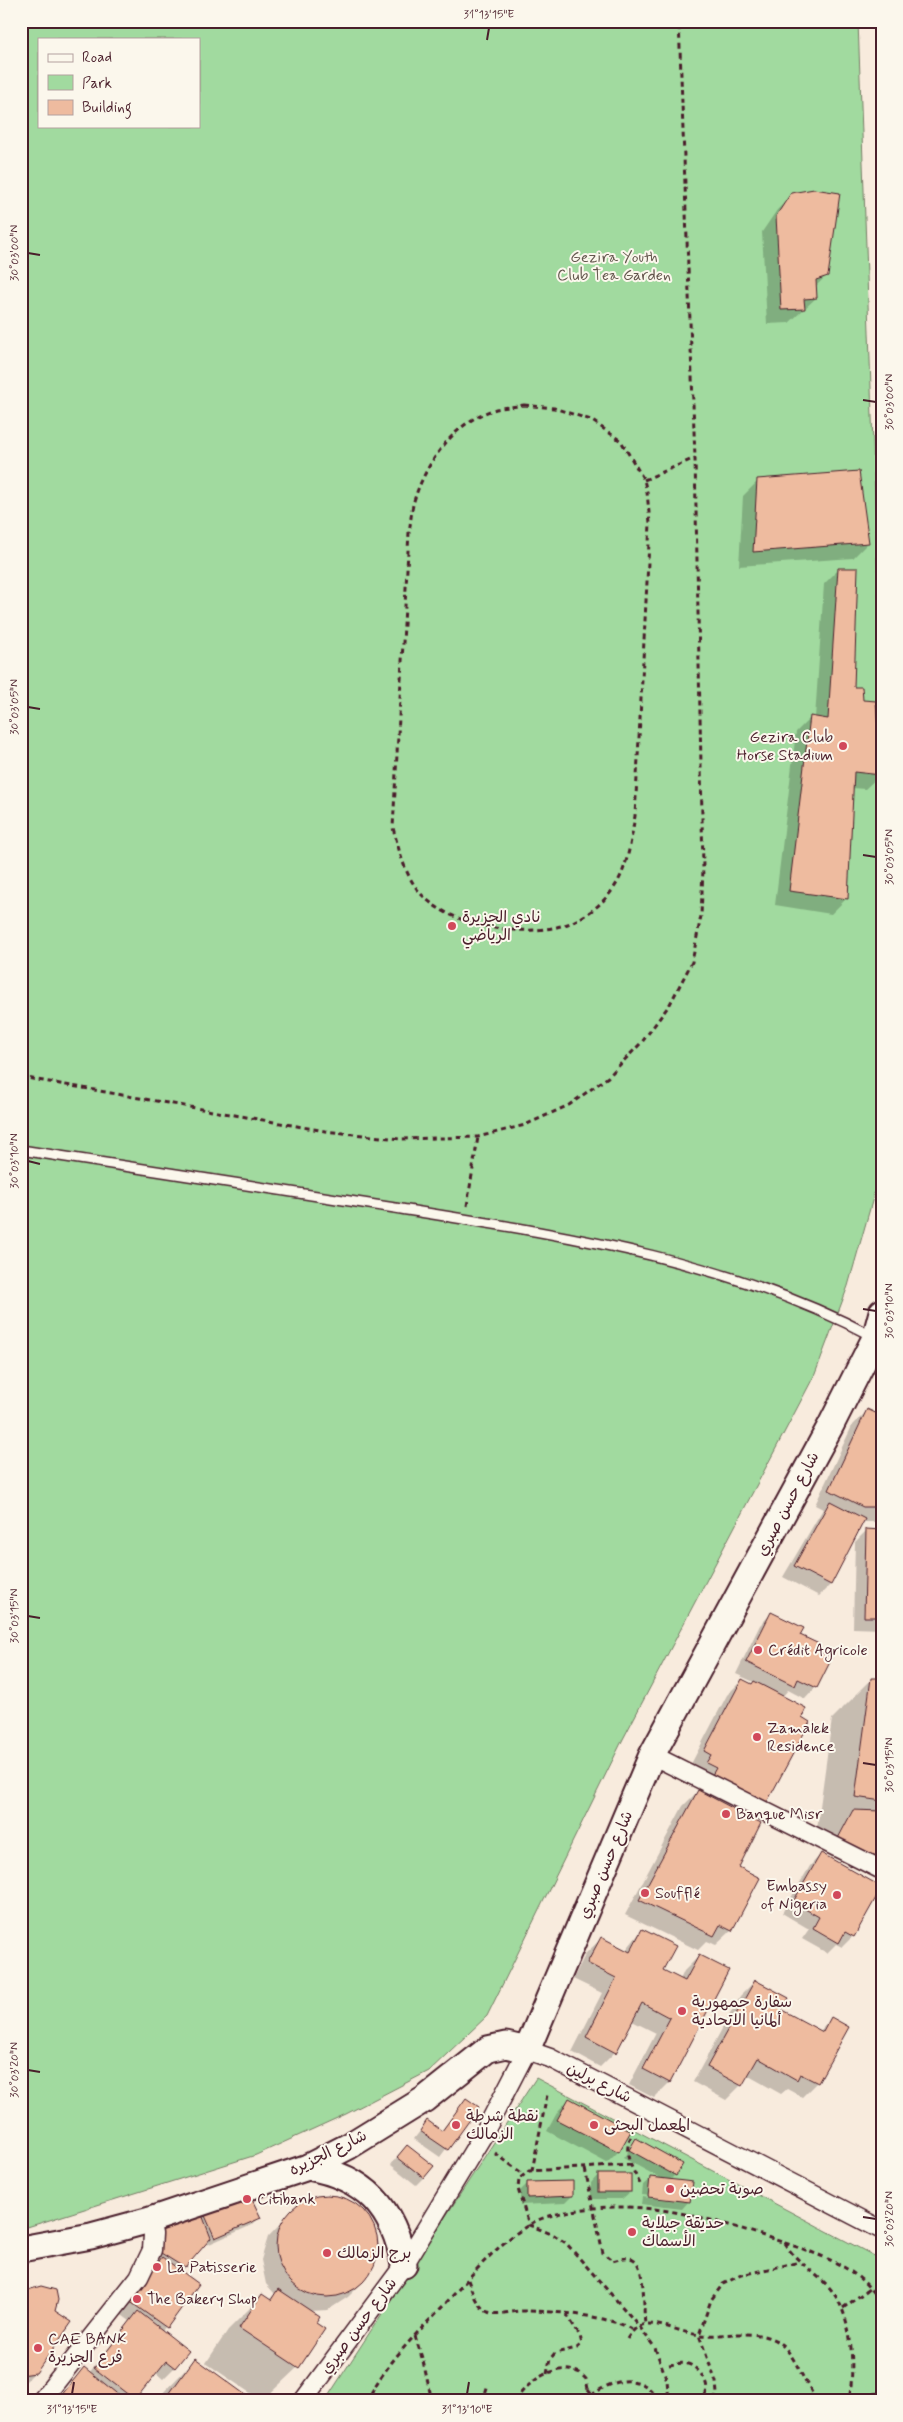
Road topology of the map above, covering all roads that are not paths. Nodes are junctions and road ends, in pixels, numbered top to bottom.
1 (21, 1150) edge
2 (882, 1312) edge
3 (875, 1338) junction
4 (652, 1755) junction
5 (882, 1870) edge
6 (527, 2050) junction
7 (308, 2166) junction
8 (150, 2220) junction
9 (882, 2230) edge
10 (21, 2249) edge
11 (404, 2265) junction
12 (41, 2401) edge
13 (303, 2401) edge

1 - 3 lane
2 - 3 street, شارع حسن صبري
3 - 4 street, شارع حسن صبري
4 - 5 street
4 - 6 street, شارع حسن صبري
6 - 7 street, شارع الجزيره
6 - 9 street, شارع برلين
6 - 11 street, شارع حسن صبري
7 - 8 street, شارع الجزيره
7 - 11 street
8 - 10 street, شارع الجزيره
8 - 12 street
11 - 13 street, شارع حسن صبري

